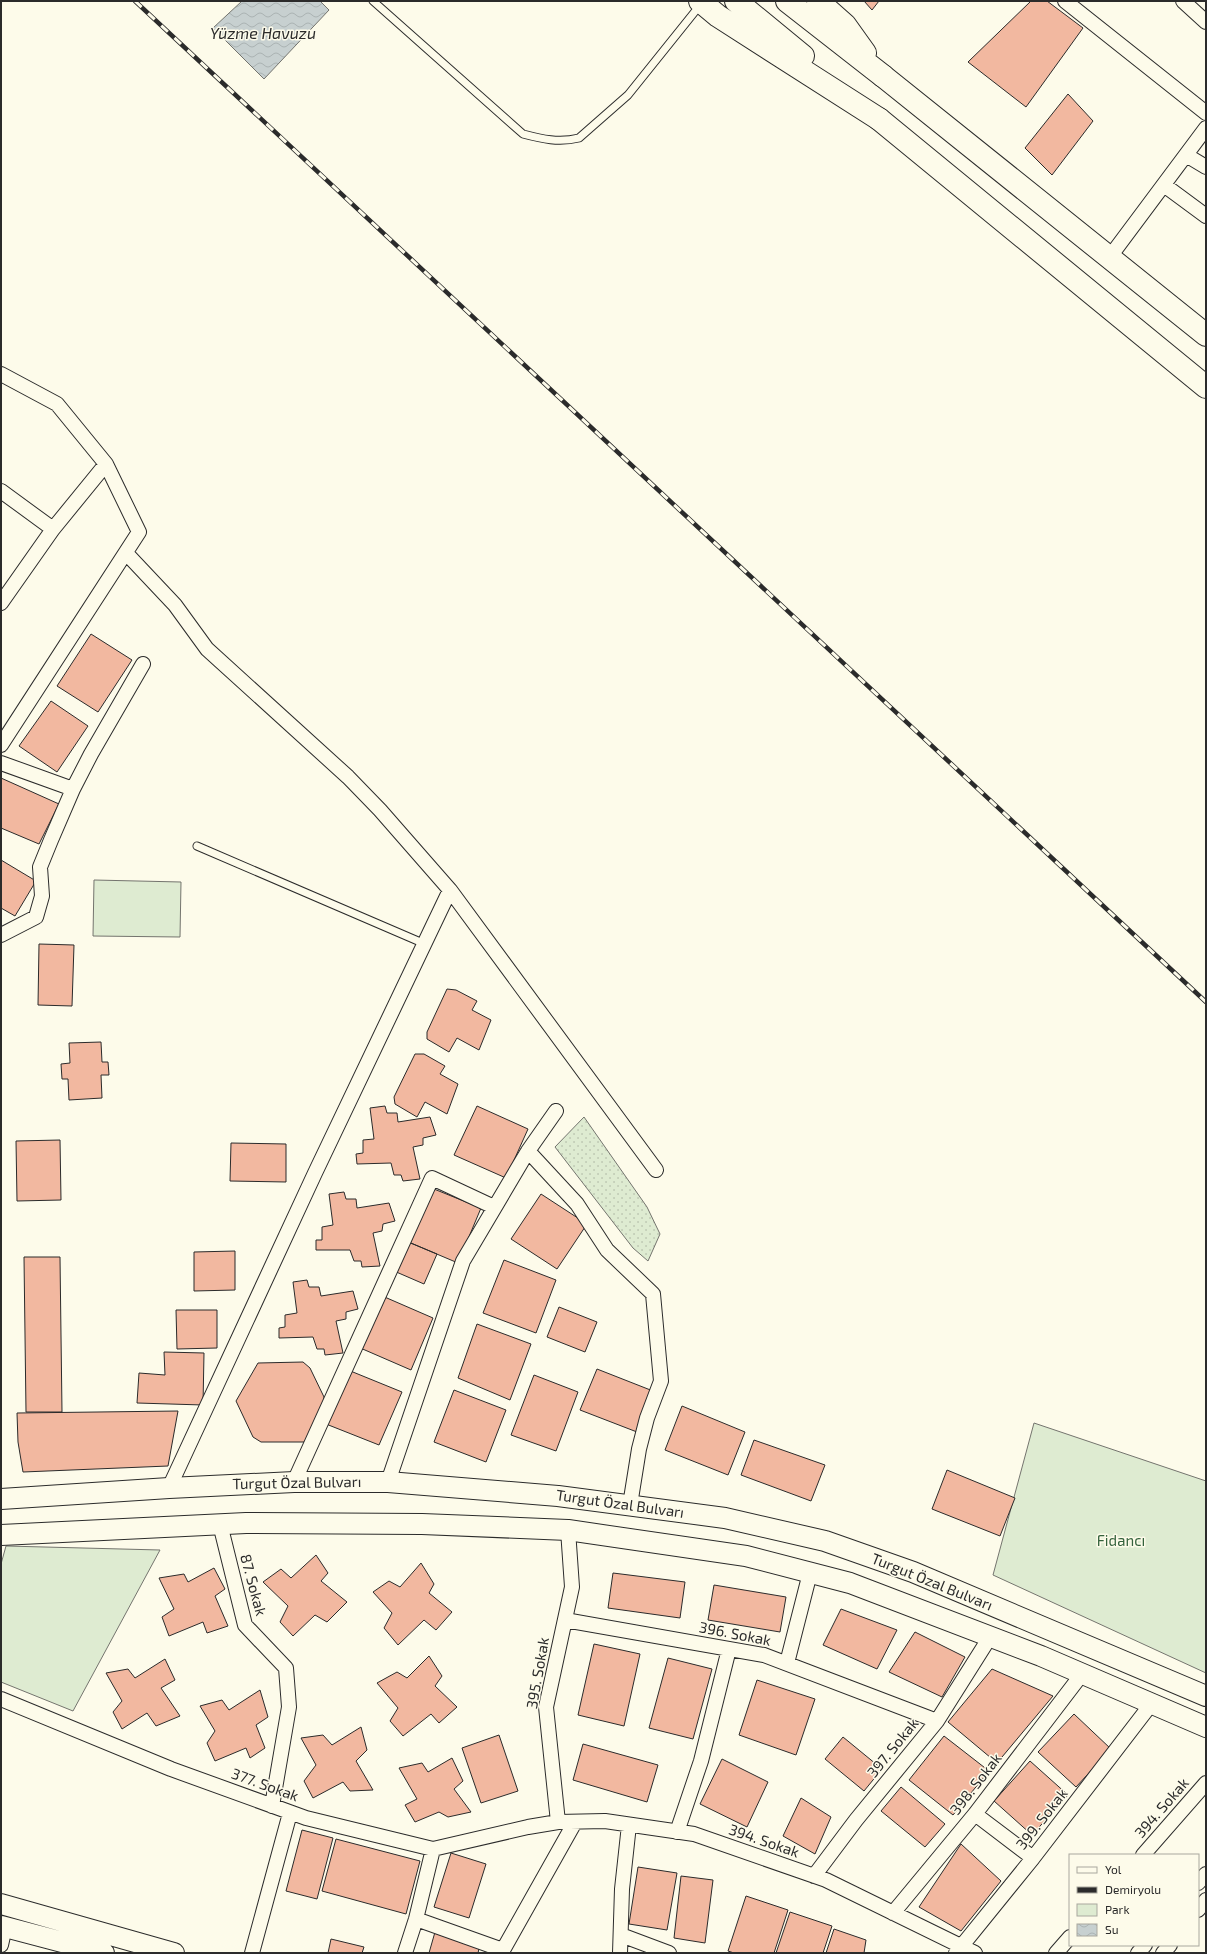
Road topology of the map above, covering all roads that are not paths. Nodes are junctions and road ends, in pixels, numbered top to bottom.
1 (373, 1) edge
2 (736, 1) edge
3 (787, 1) edge
4 (818, 1) edge
5 (1065, 1) edge
6 (1183, 1) edge
7 (701, 2) edge
8 (1206, 22) edge
9 (883, 76) junction
10 (1206, 113) edge
11 (879, 120) junction
12 (1206, 128) edge
13 (1186, 155) junction
14 (1206, 167) edge
15 (1164, 185) junction
16 (1206, 216) edge
17 (1109, 258) junction
18 (1206, 335) edge
19 (1, 374) edge
20 (1206, 387) edge
21 (106, 464) junction
22 (1, 491) edge
23 (53, 529) junction
24 (126, 553) junction
25 (1, 603) edge
26 (143, 664) dead end
27 (1, 745) edge
28 (1, 763) edge
29 (73, 789) junction
30 (197, 846) dead end
31 (450, 890) junction
32 (1, 935) edge
33 (424, 944) junction
34 (556, 1112) dead end
35 (528, 1151) junction
36 (656, 1170) dead end
37 (494, 1207) junction
38 (294, 1482) junction
39 (388, 1482) junction
40 (169, 1488) junction
41 (1, 1499) edge
42 (630, 1505) junction
43 (220, 1524) junction
44 (568, 1530) junction
45 (1, 1535) edge
46 (810, 1573) junction
47 (565, 1620) junction
48 (990, 1637) junction
49 (729, 1649) junction
50 (786, 1663) junction
51 (1082, 1674) junction
52 (1206, 1696) edge
53 (1, 1699) edge
54 (1152, 1703) junction
55 (937, 1721) junction
56 (1206, 1727) edge
57 (1206, 1783) edge
58 (272, 1806) junction
59 (290, 1812) junction
60 (974, 1814) junction
61 (558, 1822) junction
62 (575, 1822) junction
63 (629, 1825) junction
64 (528, 1827) joint
65 (677, 1832) junction
66 (433, 1849) junction
67 (1144, 1854) edge
68 (1034, 1858) junction
69 (1206, 1874) edge
70 (814, 1876) junction
71 (1199, 1882) edge
72 (1206, 1900) edge
73 (1, 1904) edge
74 (1199, 1909) edge
75 (893, 1913) junction
76 (416, 1919) junction
77 (2, 1933) edge
78 (621, 1935) junction
79 (1069, 1938) edge
80 (959, 1950) edge
81 (104, 1953) edge
82 (174, 1953) edge
83 (252, 1953) edge
84 (405, 1953) edge
85 (620, 1953) edge
86 (669, 1953) edge
87 (975, 1953) edge
88 (1056, 1953) edge

1 - 7 lane
2 - 11 main road
3 - 9 main road
4 - 9 main road
5 - 10 street
6 - 8 street
7 - 11 main road
9 - 17 main road
11 - 20 main road
12 - 13 street
13 - 14 street
13 - 15 street
15 - 16 street
15 - 17 street
17 - 18 main road
19 - 21 street
21 - 23 street
21 - 24 street
22 - 23 street
23 - 25 street
24 - 27 street
24 - 31 street
26 - 29 street
28 - 29 street
29 - 32 street
30 - 33 lane
31 - 33 street
31 - 36 street
33 - 40 street
34 - 35 street
35 - 37 street
35 - 42 street
37 - 38 street
37 - 39 street
38 - 39 main road, Turgut Özal Bulvarı
38 - 40 main road, Turgut Özal Bulvarı
39 - 42 main road, Turgut Özal Bulvarı
40 - 41 main road, Turgut Özal Bulvarı
42 - 52 main road, Turgut Özal Bulvarı
43 - 44 main road, Turgut Özal Bulvarı
43 - 45 main road, Turgut Özal Bulvarı
43 - 58 street, 87. Sokak
44 - 46 main road, Turgut Özal Bulvarı
44 - 47 street, 395. Sokak
46 - 48 main road, Turgut Özal Bulvarı
46 - 50 street
47 - 49 street, 396. Sokak
47 - 61 street, 395. Sokak
48 - 51 main road, Turgut Özal Bulvarı
48 - 55 street, 397. Sokak
49 - 50 street, 396. Sokak
49 - 65 street
50 - 55 street, 396. Sokak
51 - 54 main road, Turgut Özal Bulvarı
51 - 60 street, 398. Sokak
53 - 58 street, 377. Sokak
54 - 56 main road, Turgut Özal Bulvarı
54 - 68 street, 399. Sokak
55 - 70 street, 397. Sokak
57 - 67 street, 394. Sokak
58 - 59 street, 377. Sokak
59 - 66 street, 377. Sokak
59 - 83 street
60 - 68 street
60 - 75 street, 398. Sokak
61 - 62 street, 394. Sokak
61 - 64 street, 394. Sokak
62 - 63 street, 394. Sokak
62 - 76 street
63 - 65 street, 394. Sokak
63 - 78 street
64 - 66 street, 377. Sokak
65 - 70 street, 394. Sokak
66 - 76 street
68 - 80 street, 399. Sokak
69 - 71 street
70 - 75 street, 394. Sokak
72 - 74 street
73 - 82 main road
75 - 80 street, 394. Sokak
76 - 84 street
77 - 81 main road
78 - 85 street
78 - 86 street
79 - 88 street
80 - 87 street, 394. Sokak

